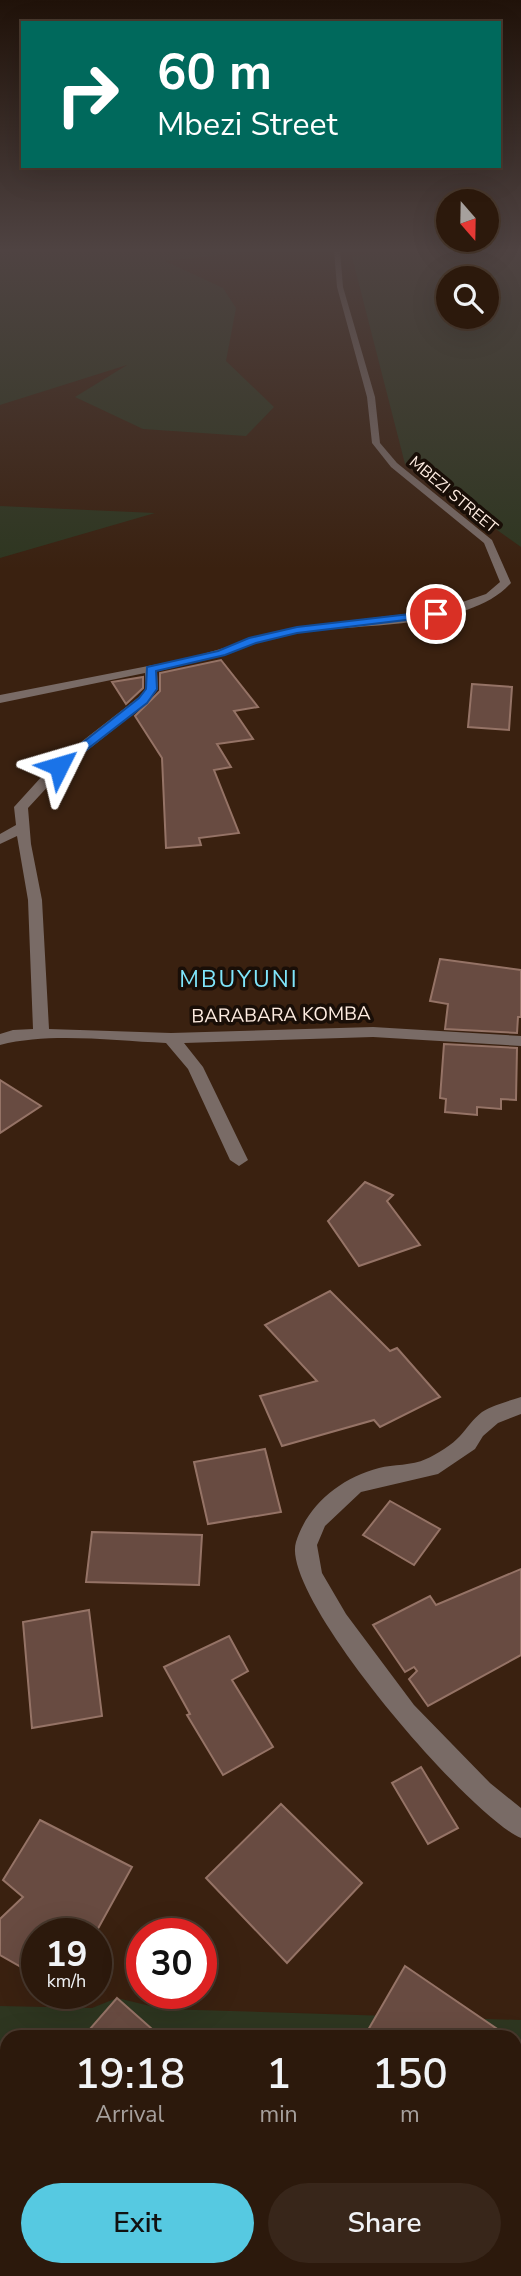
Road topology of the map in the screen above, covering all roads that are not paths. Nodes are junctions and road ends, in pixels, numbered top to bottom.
1 (360, 356) edge
2 (151, 669) junction
3 (0, 699) edge
4 (22, 827) junction
5 (0, 840) edge
6 (41, 1034) junction
7 (171, 1038) junction
8 (0, 1040) edge
9 (521, 1041) edge
10 (239, 1160) dead end
11 (521, 1405) edge
12 (521, 1825) edge

1 - 2 street, MBEZI STREET
2 - 3 street, MBEZI STREET
2 - 4 street
4 - 5 street
4 - 6 street
6 - 7 street, BARABARA KOMBA
6 - 8 street, BARABARA KOMBA
7 - 9 street, BARABARA KOMBA
7 - 10 street
11 - 12 street

